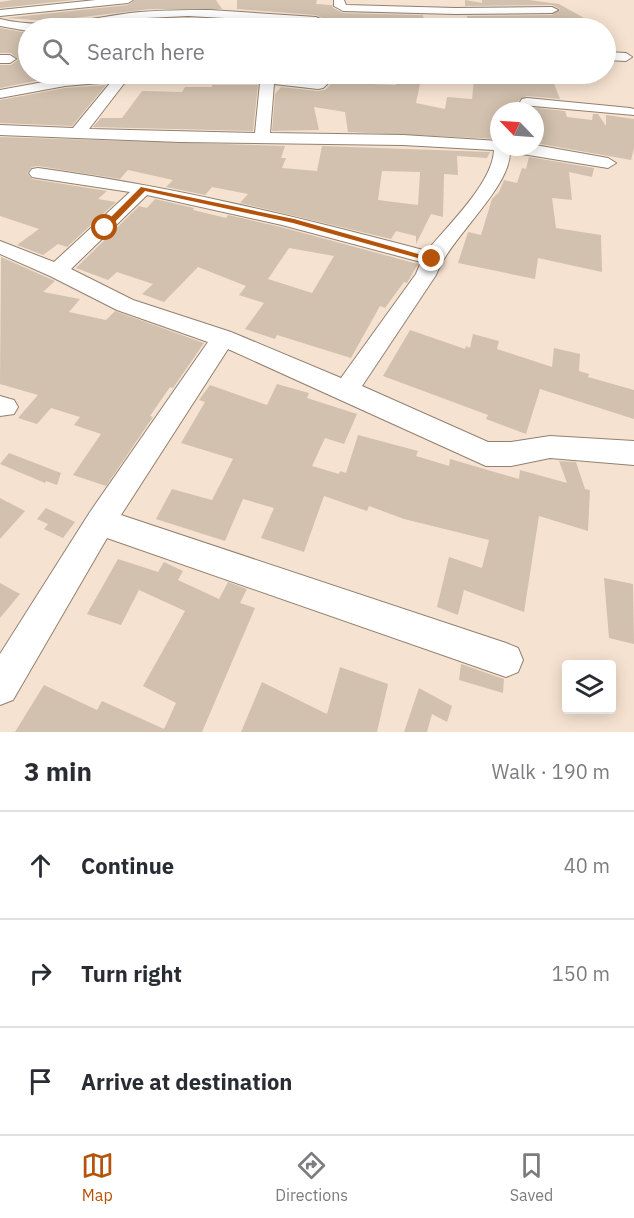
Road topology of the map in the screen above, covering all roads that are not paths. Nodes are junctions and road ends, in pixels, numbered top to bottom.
1 (128, 0) edge
2 (339, 0) edge
3 (552, 10) dead end
4 (0, 13) edge
5 (118, 18) edge
6 (206, 18) edge
7 (0, 22) edge
8 (18, 26) edge
9 (616, 56) edge
10 (626, 57) dead end
11 (38, 84) edge
12 (117, 84) edge
13 (267, 84) edge
14 (529, 84) edge
15 (0, 94) edge
16 (526, 102) edge
17 (544, 108) edge
18 (630, 112) dead end
19 (0, 130) edge
20 (78, 132) junction
21 (262, 138) junction
22 (490, 145) edge
23 (544, 151) edge
24 (502, 156) edge
25 (608, 163) dead end
26 (38, 173) dead end
27 (144, 189) junction
28 (0, 247) edge
29 (432, 259) junction
30 (57, 271) junction
31 (223, 338) junction
32 (346, 390) junction
33 (634, 453) edge
34 (100, 522) junction
35 (506, 660) dead end
36 (0, 687) edge

1 - 4 street
2 - 3 street
5 - 6 street
7 - 8 street
9 - 10 street
11 - 15 street
12 - 20 street
13 - 21 street
14 - 16 street
17 - 18 street
19 - 20 street
20 - 21 street
21 - 22 street
23 - 25 street
24 - 29 street
26 - 27 street
27 - 29 street
27 - 30 street
28 - 30 street
29 - 32 street
30 - 31 street
31 - 32 street
31 - 34 street
32 - 33 street
34 - 35 street
34 - 36 street

